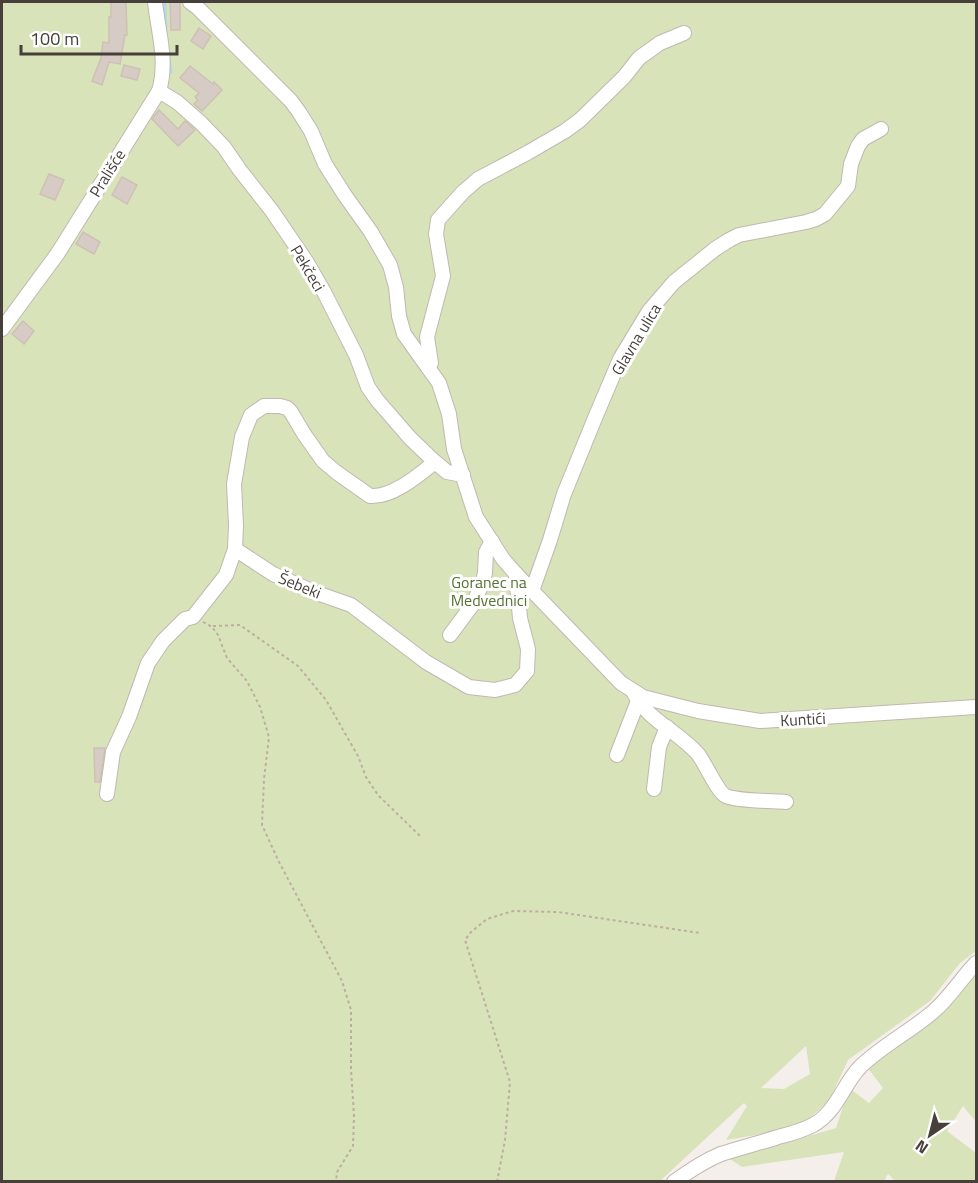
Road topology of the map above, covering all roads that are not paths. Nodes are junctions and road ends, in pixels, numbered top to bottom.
1 (155, 2) edge
2 (189, 2) edge
3 (684, 33) dead end
4 (159, 91) junction
5 (881, 129) dead end
6 (2, 329) edge
7 (428, 367) junction
8 (435, 462) junction
9 (462, 475) junction
10 (492, 541) junction
11 (235, 549) junction
12 (516, 574) junction
13 (532, 591) junction
14 (450, 635) dead end
15 (636, 696) junction
16 (976, 707) edge
17 (667, 727) junction
18 (617, 755) dead end
19 (654, 789) dead end
20 (107, 795) dead end
21 (786, 802) dead end
22 (976, 963) edge
23 (674, 1182) edge

1 - 4 street, Prališće
2 - 7 street
3 - 7 street
4 - 6 street, Prališće
4 - 8 street, Pekčeci
5 - 13 street, Glavna ulica
7 - 9 street
8 - 9 street, Pekčeci
8 - 11 street
9 - 10 street
10 - 12 street
10 - 14 street
11 - 12 street, Šebeki
11 - 20 street
12 - 13 street, Kuntići
13 - 15 street, Kuntići
15 - 16 street, Kuntići
15 - 17 street, Kuntići
15 - 18 street
17 - 19 street
17 - 21 street, Kuntići
22 - 23 street

